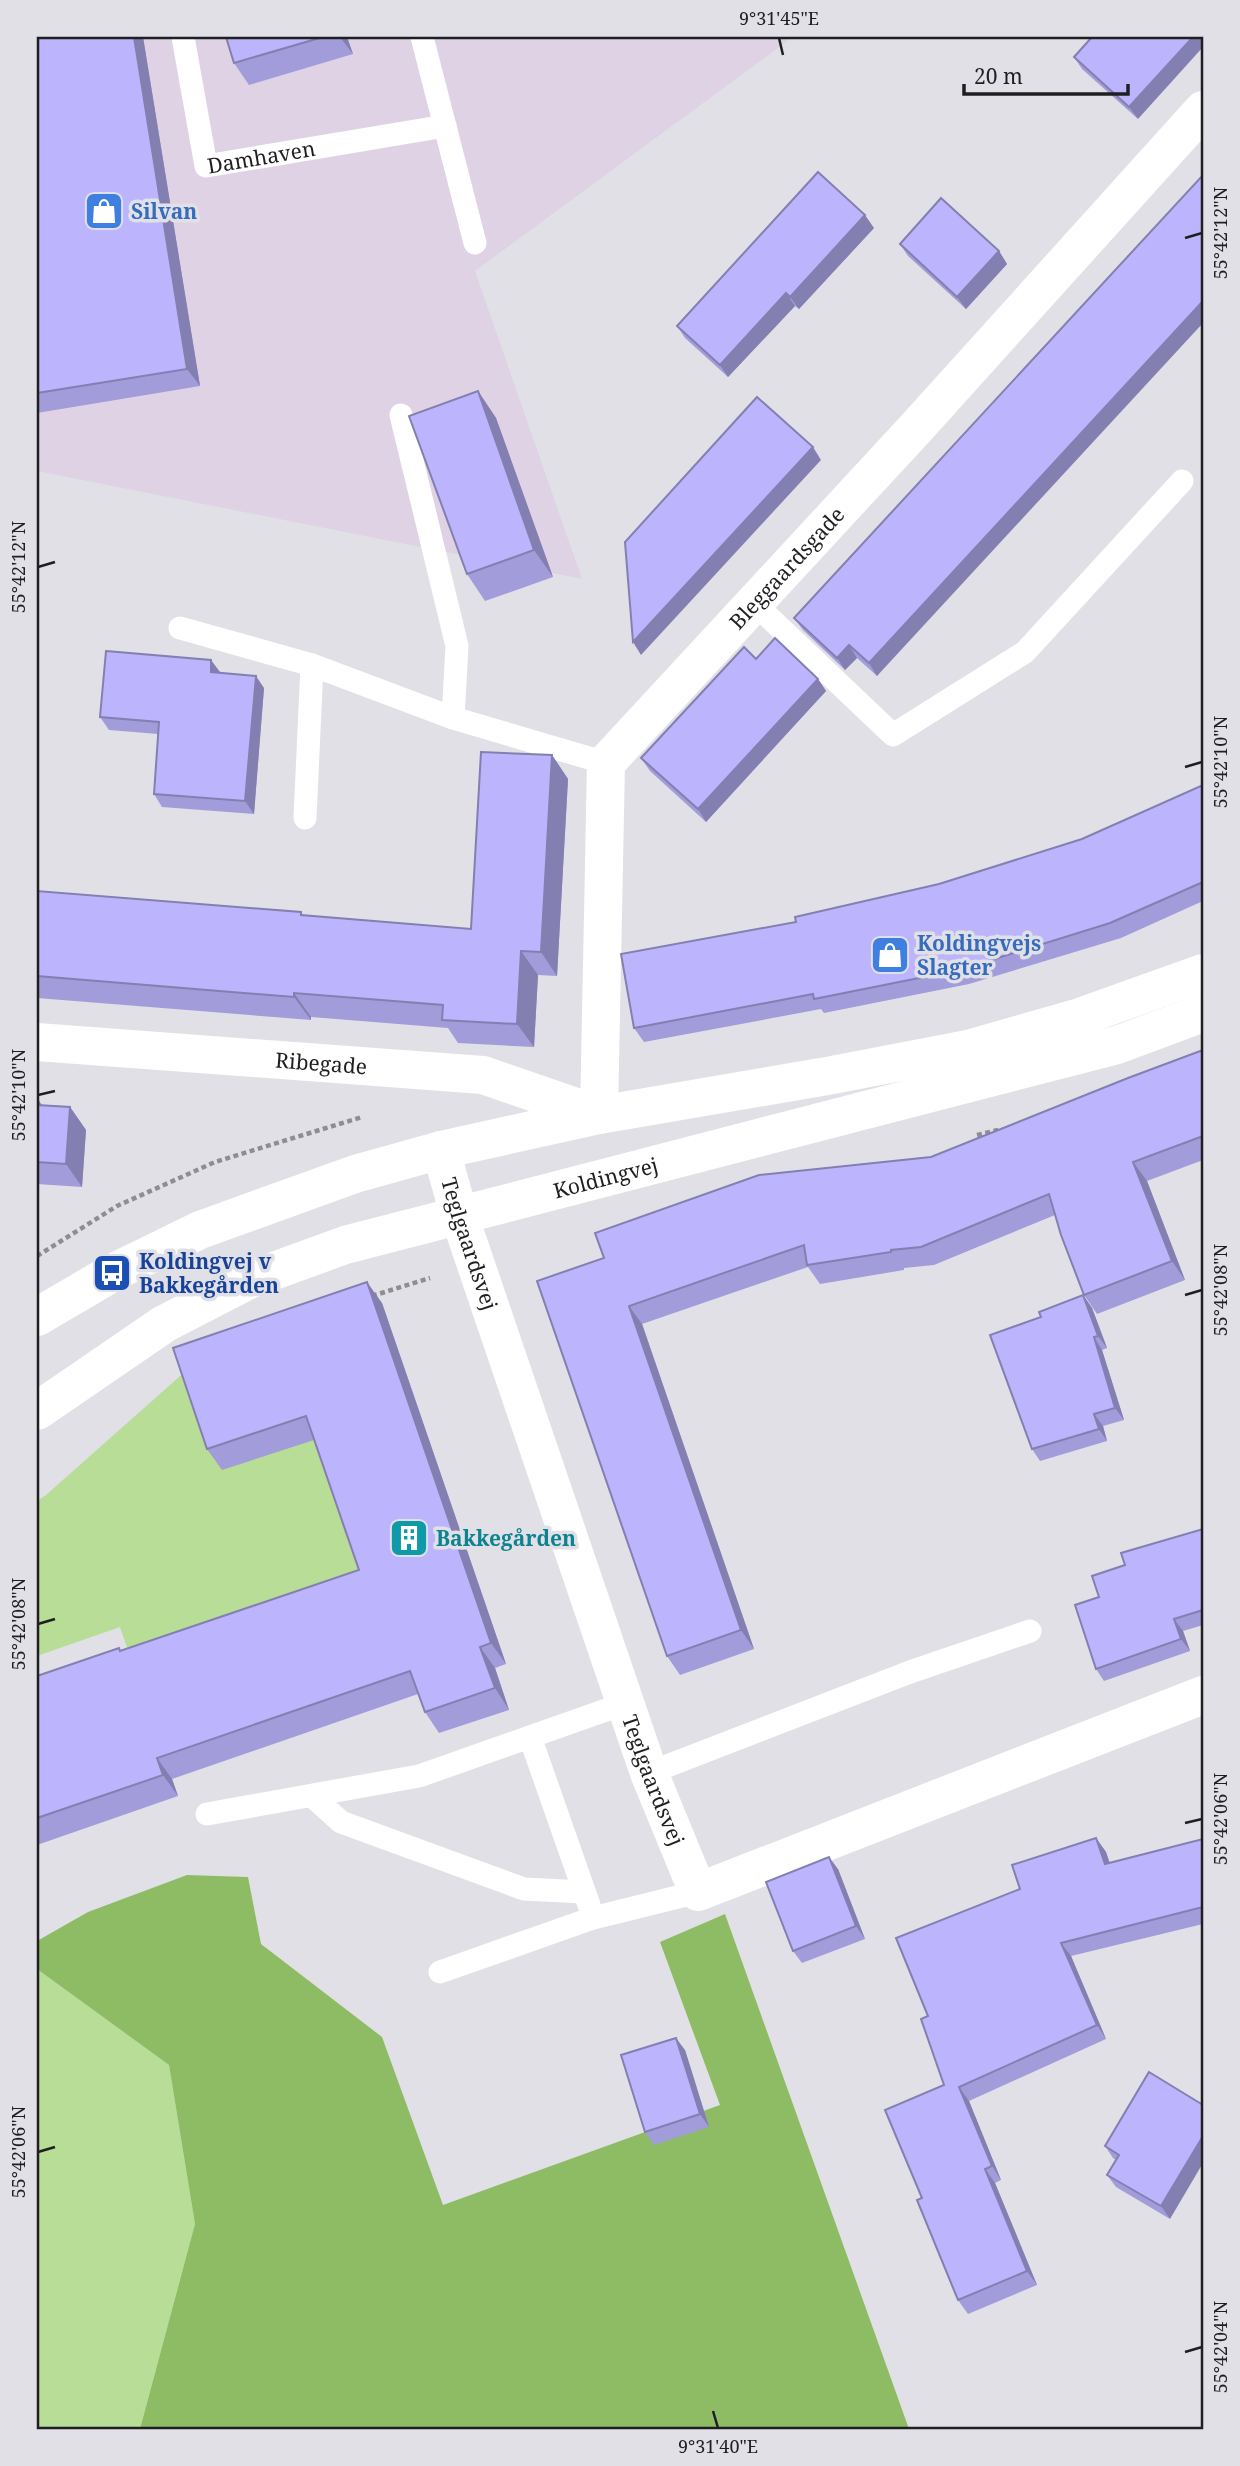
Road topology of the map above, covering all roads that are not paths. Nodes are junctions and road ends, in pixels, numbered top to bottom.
1 (183, 37) edge
2 (422, 37) edge
3 (1203, 110) edge
4 (445, 127) junction
5 (475, 243) dead end
6 (401, 415) dead end
7 (1182, 481) dead end
8 (753, 602) junction
9 (180, 628) dead end
10 (312, 665) junction
11 (453, 718) junction
12 (606, 763) junction
13 (305, 818) dead end
14 (1203, 973) edge
15 (1203, 1013) edge
16 (37, 1042) edge
17 (599, 1115) junction
18 (441, 1150) junction
19 (459, 1215) junction
20 (37, 1317) edge
21 (37, 1411) edge
22 (1030, 1631) dead end
23 (1203, 1695) edge
24 (626, 1703) junction
25 (530, 1737) junction
26 (649, 1773) junction
27 (312, 1796) junction
28 (207, 1814) dead end
29 (584, 1892) junction
30 (698, 1892) junction
31 (593, 1918) junction
32 (440, 1972) dead end

1 - 4 lane, Damhaven
2 - 4 lane
3 - 8 street, Bleggaardsgade
4 - 5 lane
6 - 11 lane
7 - 8 lane
8 - 12 street, Bleggaardsgade
9 - 10 lane
10 - 11 lane
10 - 13 lane
11 - 12 lane
12 - 17 street
14 - 17 street
15 - 19 street, Koldingvej
16 - 17 street, Ribegade
17 - 18 street
18 - 19 street, Teglgaardsvej
18 - 20 street
19 - 21 street, Koldingvej
19 - 24 street, Teglgaardsvej
22 - 26 lane
23 - 30 street
24 - 25 lane
24 - 26 street, Teglgaardsvej
25 - 27 lane
25 - 29 lane
26 - 30 street, Teglgaardsvej
27 - 28 lane
27 - 29 lane
29 - 31 lane
30 - 31 lane
31 - 32 lane

